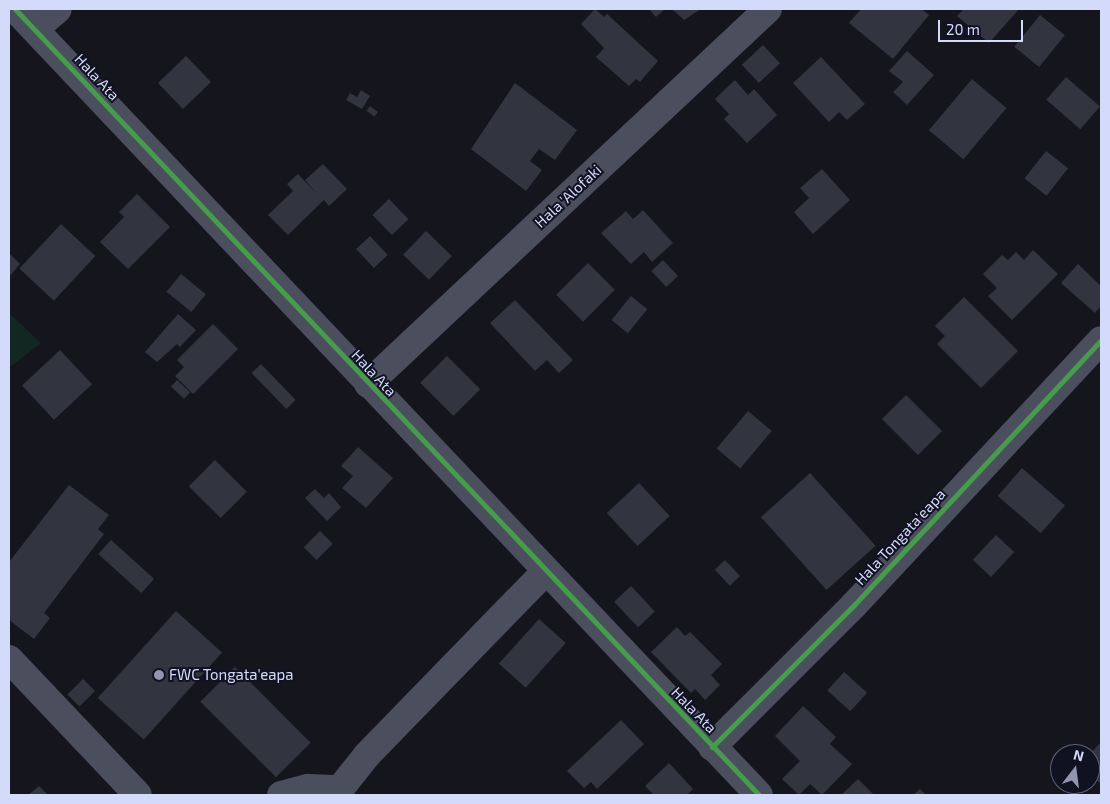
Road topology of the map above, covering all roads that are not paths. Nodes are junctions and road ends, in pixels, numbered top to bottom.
1 (15, 9) edge
2 (58, 9) edge
3 (768, 9) edge
4 (35, 29) junction
5 (1101, 340) edge
6 (368, 384) junction
7 (544, 573) junction
8 (9, 658) edge
9 (712, 747) junction
10 (343, 792) edge
11 (138, 795) edge
12 (281, 795) edge
13 (759, 795) edge

1 - 4 street, Hala Ata
2 - 4 street
3 - 6 street, Hala 'Alofaki
4 - 6 street, Hala Ata
5 - 9 street, Hala Tongata'eapa
6 - 7 street, Hala Ata
7 - 9 street, Hala Ata
7 - 10 street
8 - 11 street
9 - 13 street, Hala Ata
10 - 12 street

